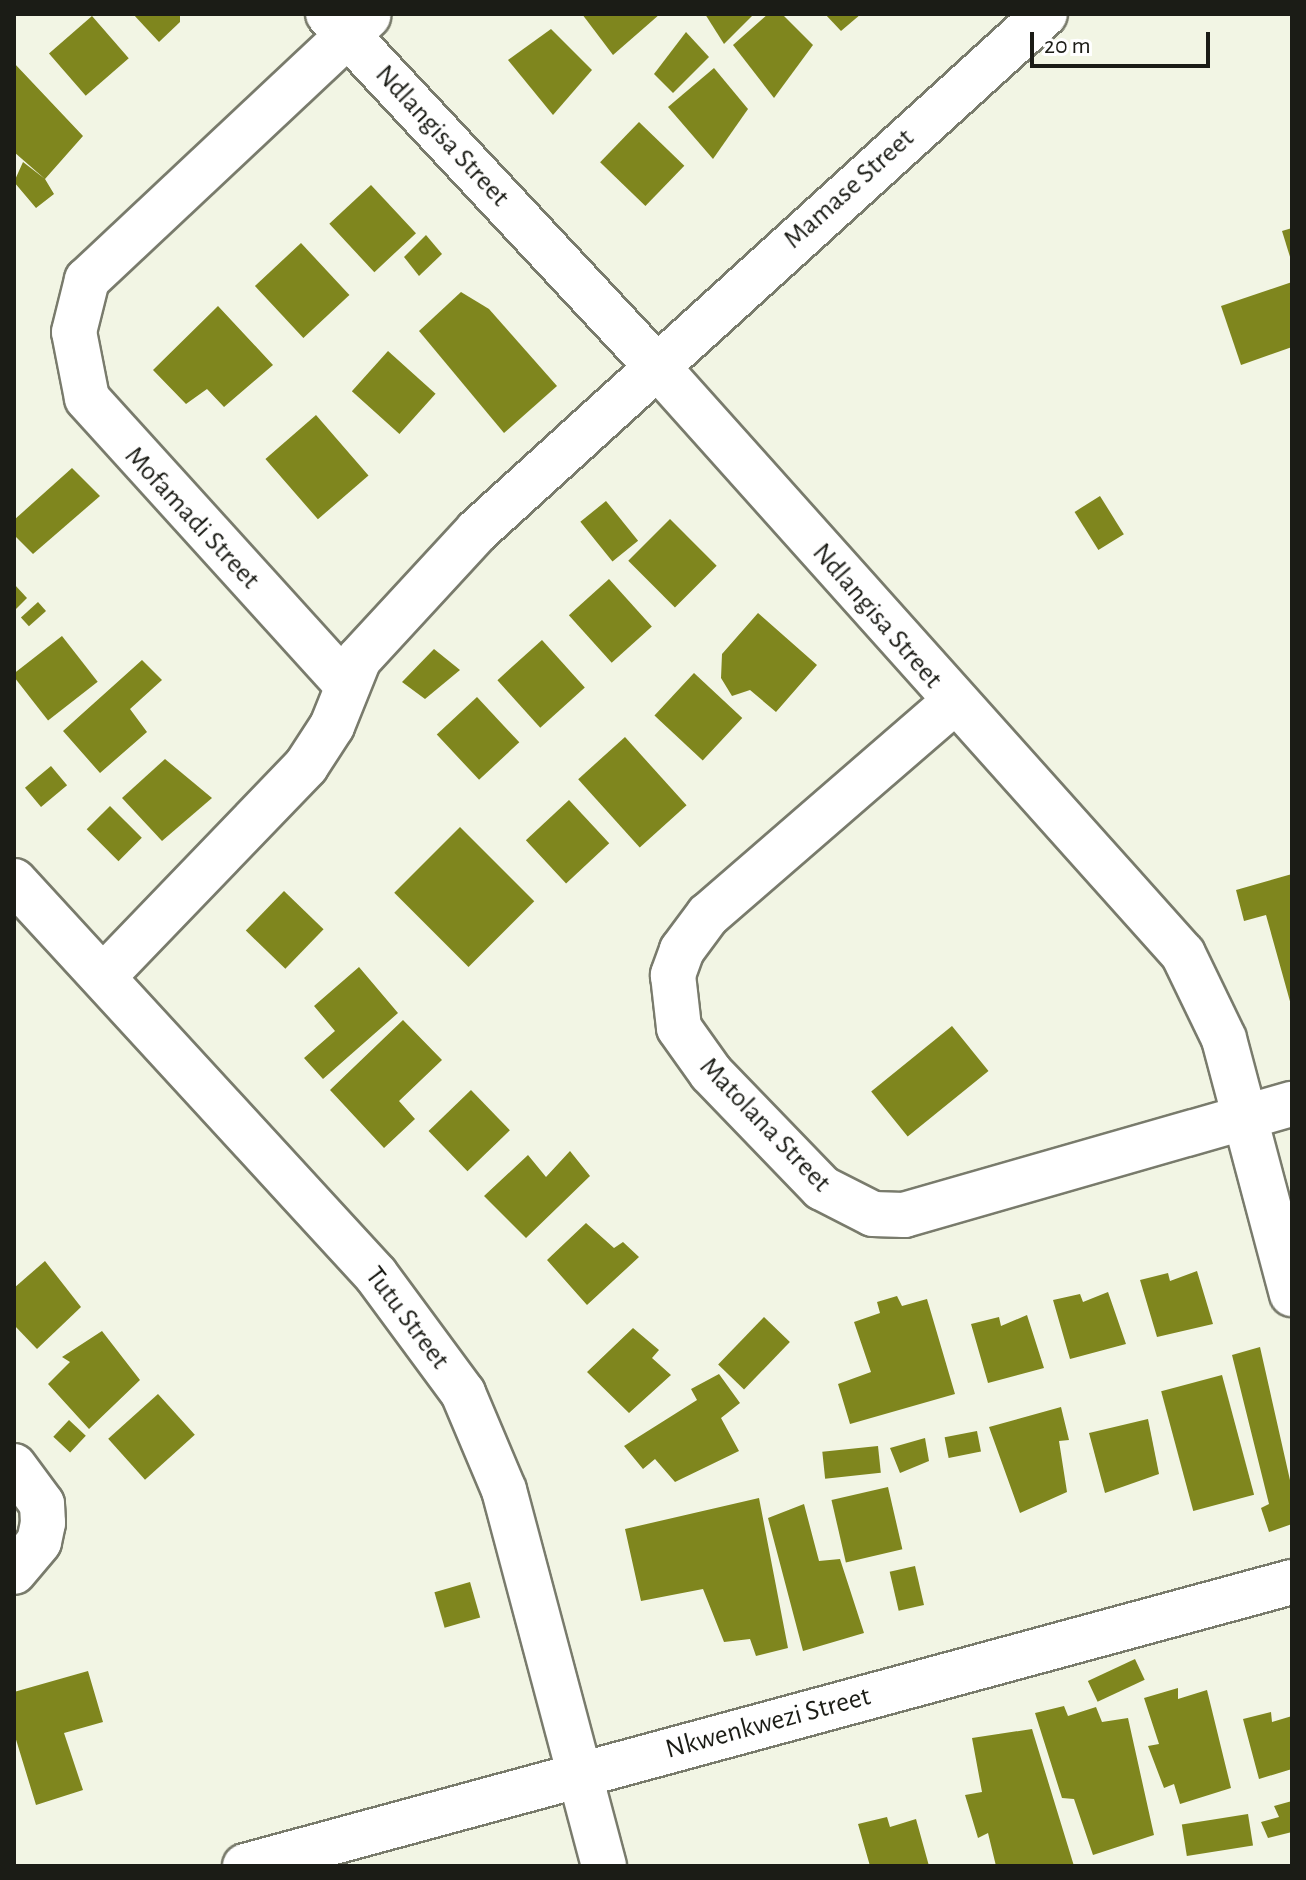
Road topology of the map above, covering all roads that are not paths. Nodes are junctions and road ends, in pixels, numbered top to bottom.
1 (1045, 14) edge
2 (348, 21) edge
3 (654, 363) junction
4 (345, 683) junction
5 (953, 703) junction
6 (14, 881) edge
7 (103, 977) junction
8 (1292, 1104) edge
9 (1245, 1118) junction
10 (1292, 1294) edge
11 (14, 1466) edge
12 (14, 1572) edge
13 (1292, 1582) edge
14 (579, 1773) junction
15 (245, 1866) edge
16 (604, 1866) edge

1 - 3 street, Mamase Street
2 - 3 street, Ndlangisa Street
2 - 4 street, Mofamadi Street
3 - 4 street
3 - 5 street, Ndlangisa Street
4 - 7 street
5 - 9 street, Ndlangisa Street
5 - 9 street, Matolana Street
6 - 7 street, Tutu Street
7 - 14 street, Tutu Street
8 - 9 street, Matolana Street
9 - 10 street, Ndlangisa Street
11 - 12 street
13 - 14 street, Nkwenkwezi Street
14 - 15 street, Nkwenkwezi Street
14 - 16 street, Tutu Street

